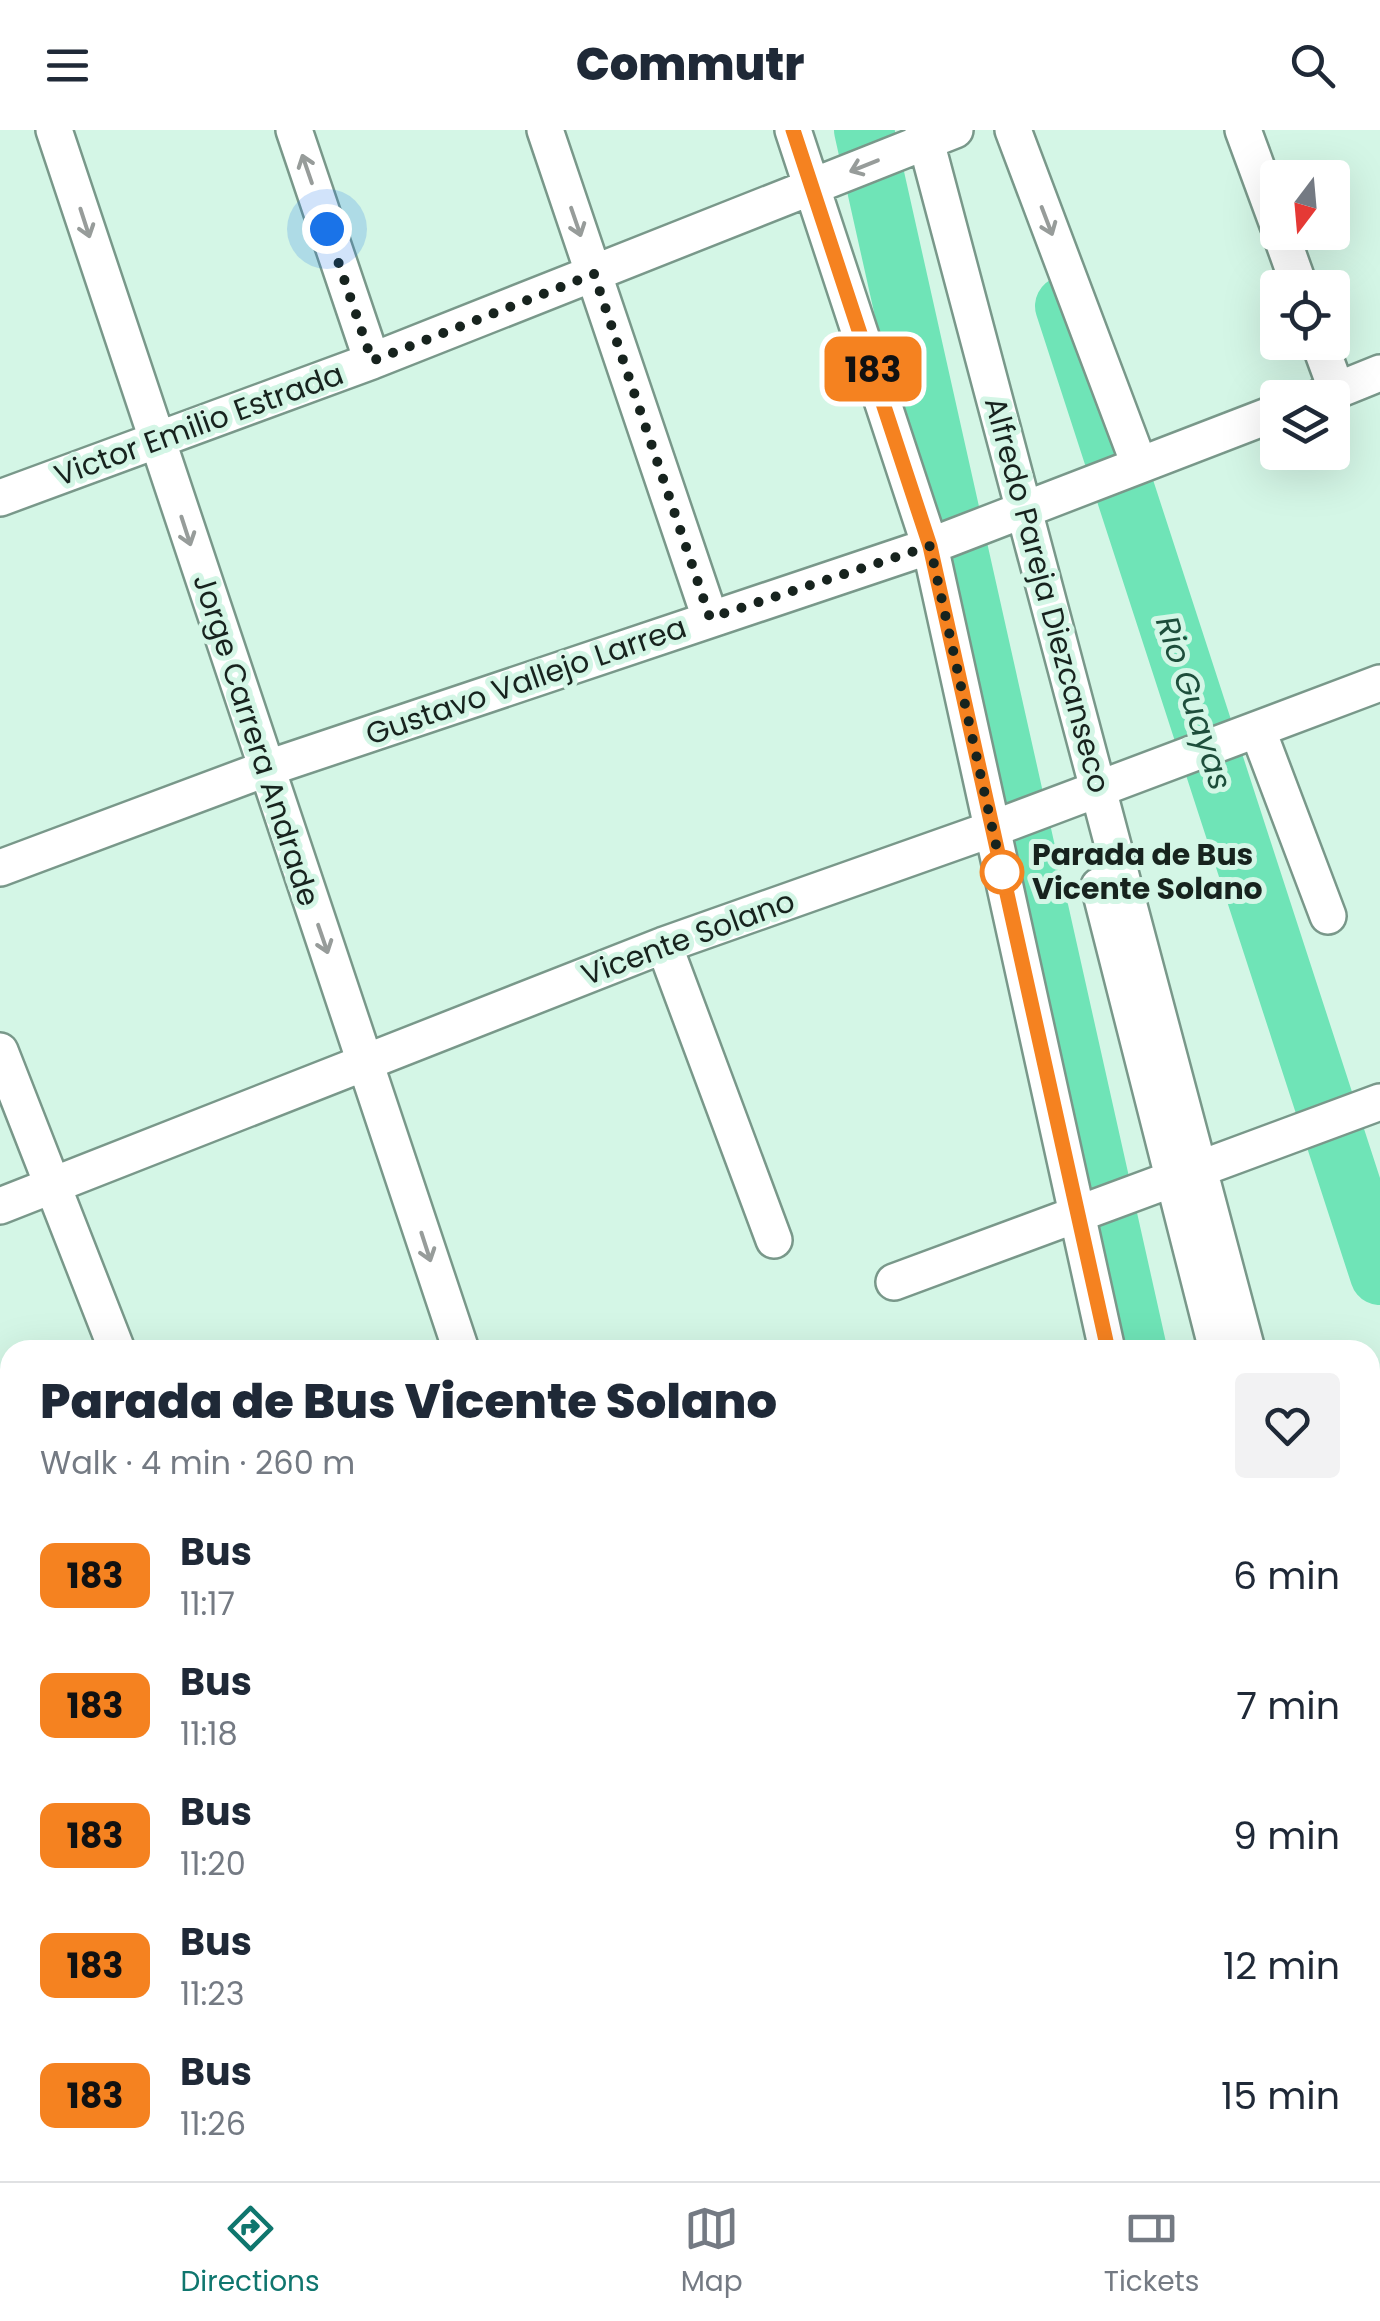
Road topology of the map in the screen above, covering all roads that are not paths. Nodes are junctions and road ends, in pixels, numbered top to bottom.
1 (54, 130) edge
2 (294, 130) edge
3 (545, 130) edge
4 (793, 130) edge
5 (907, 130) edge
6 (923, 130) edge
7 (955, 130) edge
8 (1013, 130) edge
9 (1244, 130) edge
10 (1260, 175) edge
11 (812, 186) junction
12 (594, 274) junction
13 (372, 361) junction
14 (1380, 373) edge
15 (1350, 385) edge
16 (1260, 419) edge
17 (156, 439) junction
18 (1139, 464) junction
19 (0, 498) edge
20 (930, 546) junction
21 (710, 618) junction
22 (1380, 683) edge
23 (1258, 732) junction
24 (265, 768) junction
25 (992, 829) junction
26 (0, 868) edge
27 (1328, 916) dead end
28 (664, 946) junction
29 (0, 1051) edge
30 (364, 1061) junction
31 (1380, 1102) edge
32 (53, 1186) junction
33 (0, 1206) edge
34 (1078, 1214) junction
35 (774, 1240) dead end
36 (894, 1282) dead end
37 (114, 1340) edge
38 (458, 1340) edge
39 (1106, 1340) edge
40 (1213, 1340) edge
41 (1244, 1340) edge

1 -> 17 street, Jorge Carrera Andrade
13 -> 2 street
3 -> 12 street
4 - 11 street
5 - 40 street
6 - 41 street, Alfredo Pareja Diezcanseco
7 -> 11 street, Victor Emilio Estrada
8 -> 18 street
9 - 10 street
11 - 12 street, Victor Emilio Estrada
11 - 20 street
12 - 13 street, Victor Emilio Estrada
12 - 21 street
13 - 17 street, Victor Emilio Estrada
14 - 15 street
16 - 18 street, Gustavo Vallejo Larrea
17 - 19 street, Victor Emilio Estrada
17 -> 24 street, Jorge Carrera Andrade
18 - 20 street, Gustavo Vallejo Larrea
20 - 21 street, Gustavo Vallejo Larrea
20 - 25 street
21 - 24 street, Gustavo Vallejo Larrea
22 - 23 street, Vicente Solano
23 - 25 street, Vicente Solano
23 - 27 street
24 - 26 street, Gustavo Vallejo Larrea
24 -> 30 street, Jorge Carrera Andrade
25 - 28 street, Vicente Solano
25 - 34 street
28 - 30 street, Vicente Solano
28 - 35 street
29 - 32 street
30 - 32 street, Vicente Solano
30 -> 38 street, Jorge Carrera Andrade
31 - 34 street
32 - 33 street, Vicente Solano
32 - 37 street
34 - 36 street
34 - 39 street

